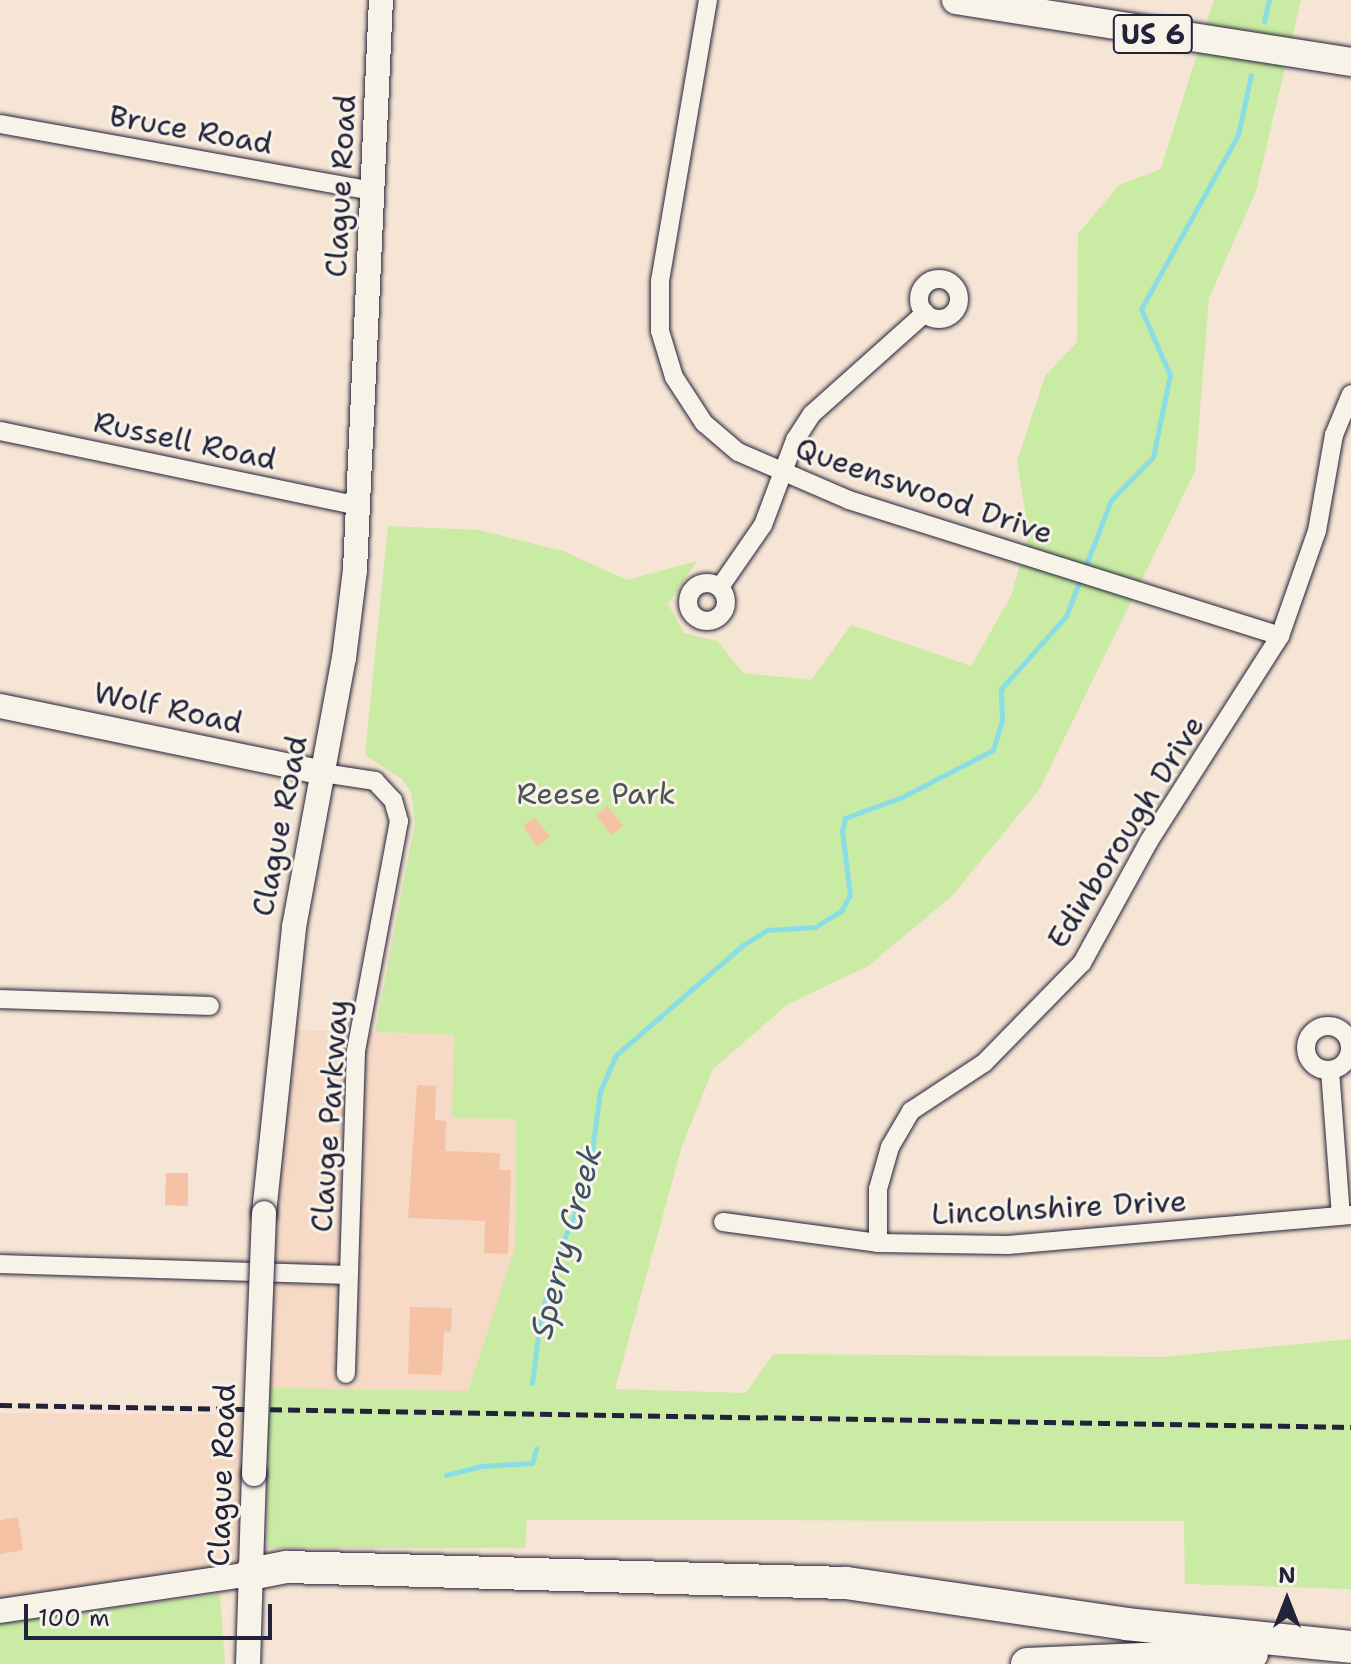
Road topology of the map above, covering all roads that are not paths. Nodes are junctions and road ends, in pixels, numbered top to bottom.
1 (381, 0) edge
2 (708, 0) edge
3 (956, 0) edge
4 (1073, 10) edge
5 (1351, 62) edge
6 (0, 124) edge
7 (373, 191) junction
8 (925, 313) dead end
9 (1351, 394) edge
10 (0, 431) edge
11 (784, 474) junction
12 (359, 506) junction
13 (720, 587) dead end
14 (1280, 636) junction
15 (0, 706) edge
16 (323, 773) junction
17 (0, 999) edge
18 (210, 1006) dead end
19 (1330, 1070) dead end
20 (1346, 1215) edge
21 (723, 1222) dead end
22 (878, 1243) junction
23 (0, 1264) edge
24 (348, 1275) junction
25 (346, 1374) dead end
26 (250, 1574) junction
27 (0, 1611) edge
28 (1351, 1648) edge
29 (248, 1664) edge
30 (1027, 1664) edge

1 - 7 main road, Clague Road
2 - 11 street, Queenswood Drive
3 - 4 main road, US 6
4 - 5 main road, US 6
6 - 7 street, Bruce Road
7 - 12 main road, Clague Road
8 - 11 street
9 - 14 street, Edinborough Drive
10 - 12 street, Russell Road
11 - 13 street
11 - 14 street, Queenswood Drive
12 - 16 main road, Clague Road
14 - 22 street, Edinborough Drive
15 - 16 main road, Wolf Road
16 - 24 street, Clauge Parkway
16 - 26 main road, Clague Road, bridge
17 - 18 street
19 - 20 street
20 - 22 street, Lincolnshire Drive
21 - 22 street, Lincolnshire Drive
23 - 24 street
24 - 25 street, Clauge Parkway
26 - 27 main road
26 - 28 highway
26 - 29 main road, Clague Road
28 - 30 highway

